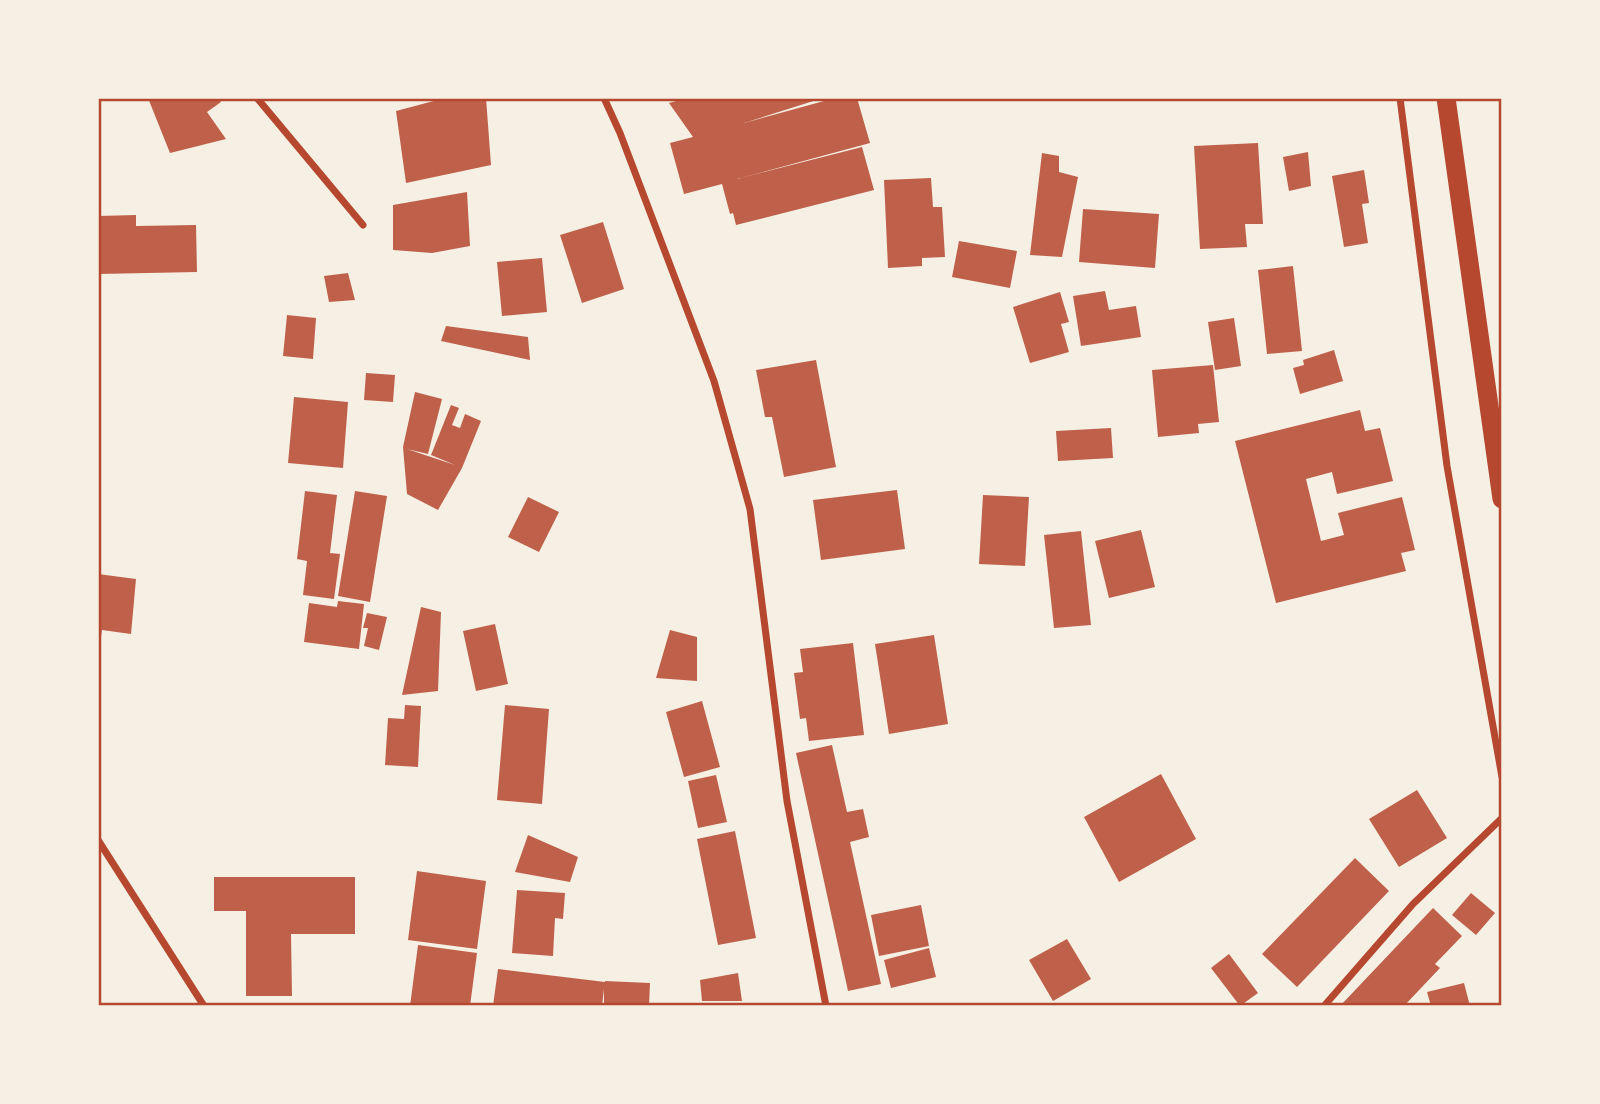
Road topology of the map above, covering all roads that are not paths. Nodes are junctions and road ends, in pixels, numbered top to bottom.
1 (257, 98) edge
2 (604, 98) edge
3 (1400, 98) edge
4 (1447, 98) edge
5 (363, 225) dead end
6 (1502, 499) edge
7 (1502, 777) edge
8 (1502, 818) edge
9 (98, 840) edge
10 (204, 1006) edge
11 (826, 1006) edge
12 (1324, 1006) edge

1 - 5 street
2 - 11 street
3 - 7 street
4 - 6 highway
8 - 12 street
9 - 10 street

